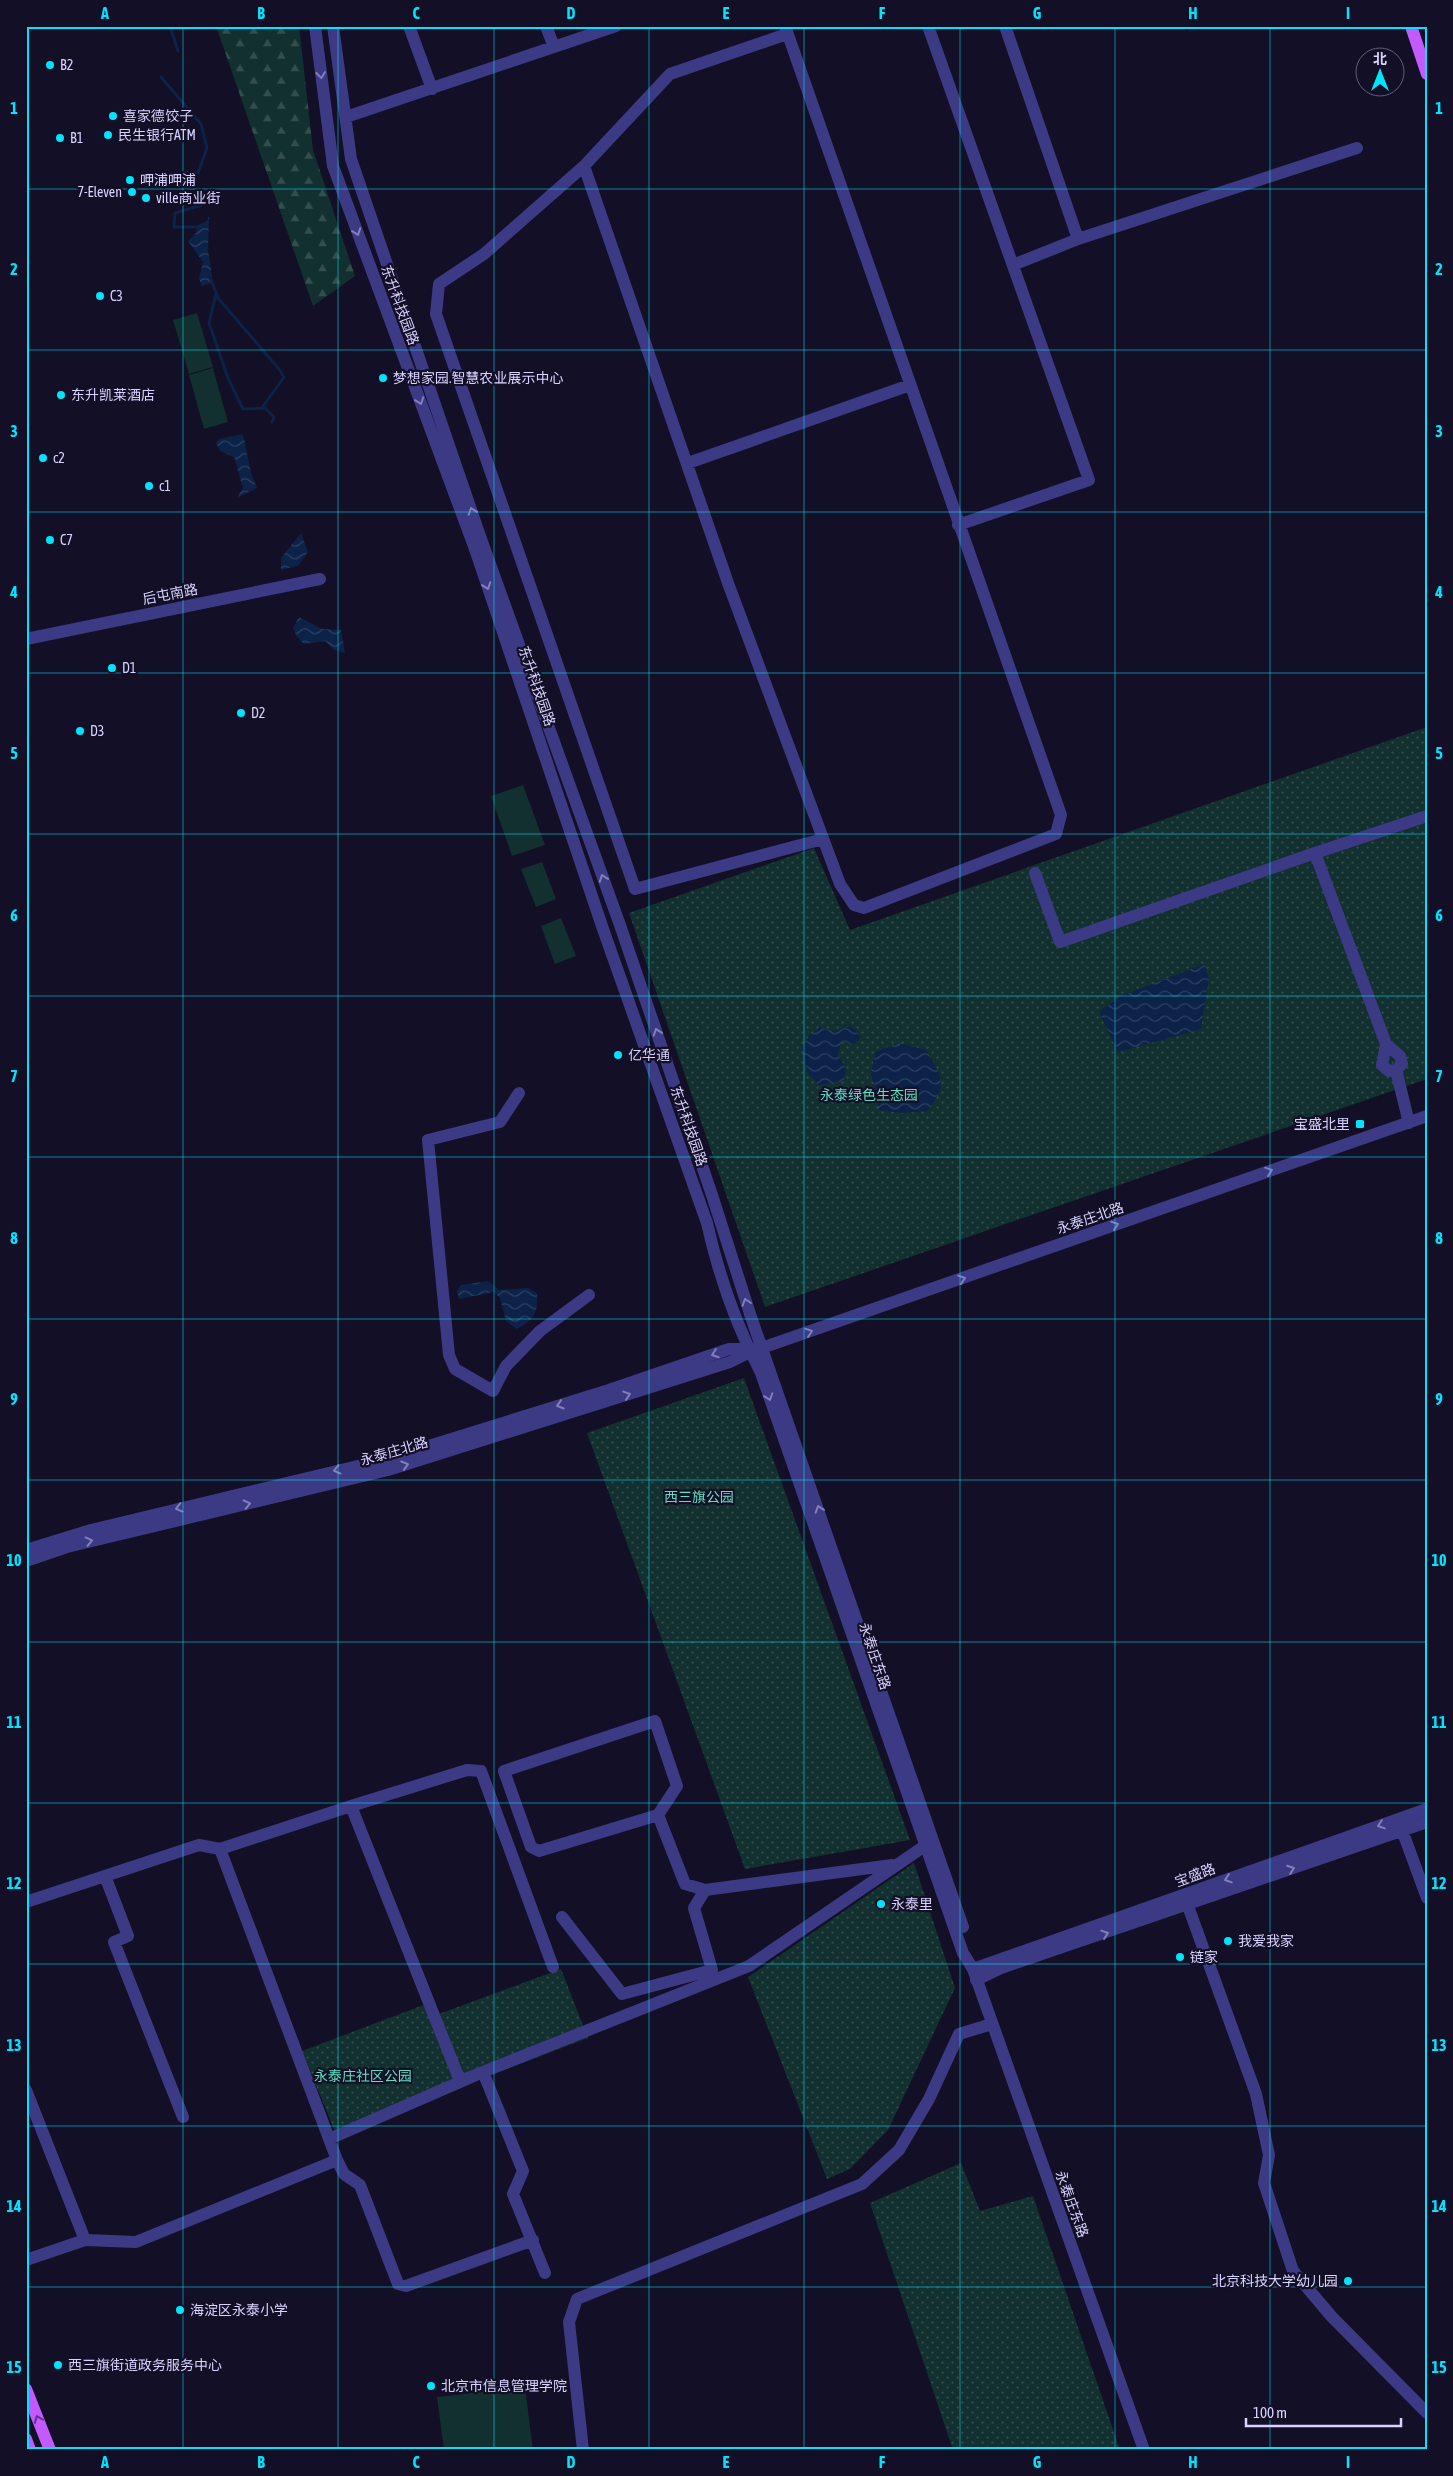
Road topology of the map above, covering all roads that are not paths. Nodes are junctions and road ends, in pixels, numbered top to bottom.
1 (315, 26) edge
2 (333, 26) edge
3 (409, 26) edge
4 (546, 26) edge
5 (616, 26) edge
6 (928, 26) edge
7 (1005, 26) edge
8 (1411, 26) edge
9 (786, 30) edge
10 (554, 48) junction
11 (1427, 74) edge
12 (432, 89) junction
13 (346, 118) junction
14 (1357, 148) dead end
15 (584, 166) junction
16 (1078, 239) junction
17 (1013, 265) junction
18 (910, 385) junction
19 (688, 463) junction
20 (958, 525) junction
21 (320, 579) dead end
22 (26, 639) edge
23 (1427, 816) edge
24 (823, 839) junction
25 (1315, 853) junction
26 (1034, 873) dead end
27 (519, 1093) dead end
28 (1427, 1116) edge
29 (1409, 1123) junction
30 (589, 1295) dead end
31 (763, 1348) junction
32 (749, 1350) junction
33 (26, 1550) edge
34 (26, 1561) edge
35 (351, 1806) junction
36 (1427, 1809) edge
37 (658, 1815) junction
38 (1427, 1822) edge
39 (1402, 1830) junction
40 (220, 1849) junction
41 (105, 1876) junction
42 (705, 1890) junction
43 (1427, 1898) edge
44 (26, 1902) edge
45 (1188, 1906) junction
46 (562, 1917) dead end
47 (553, 1967) dead end
48 (975, 1974) junction
49 (992, 2024) junction
50 (483, 2072) junction
51 (26, 2090) edge
52 (183, 2117) dead end
53 (329, 2139) junction
54 (337, 2160) junction
55 (85, 2240) junction
56 (533, 2240) junction
57 (26, 2260) edge
58 (545, 2272) dead end
59 (26, 2389) edge
60 (1427, 2413) edge
61 (26, 2439) edge
62 (30, 2450) edge
63 (50, 2450) edge
64 (583, 2450) edge
65 (1144, 2450) edge

1 -> 32 street, 东升科技园路
2 - 13 street, 东升科技园路
3 - 12 street
4 - 10 street
5 - 10 street
6 - 17 street
7 - 16 street
8 - 11 main road
9 - 15 street
9 - 18 street
10 - 12 street
12 - 13 street
31 -> 13 street, 东升科技园路
14 - 16 street
15 - 19 street
15 - 24 street
16 - 17 street
17 - 20 street
18 - 19 street
18 - 20 street
19 - 24 street
20 - 24 street
21 - 22 street, 后屯南路
23 - 25 street
25 - 26 street
25 - 29 street
27 - 30 street
28 - 29 street, 永泰庄北路
31 -> 29 street, 永泰庄北路
31 - 32 street, 永泰庄北路
48 -> 31 street, 永泰庄东路
32 -> 33 street, 永泰庄北路
34 -> 32 street, 永泰庄北路
32 -> 48 street, 永泰庄东路
35 - 40 street
35 - 47 street
35 - 50 street
36 -> 48 street, 宝盛路
37 - 37 street
37 - 42 street
38 - 39 street, 宝盛路
39 - 43 street
45 -> 39 street, 宝盛路
40 - 41 street
40 - 53 street
41 - 44 street
41 - 52 street
42 - 46 street
42 - 50 street
48 -> 45 street, 宝盛路
45 - 60 street
48 - 49 street, 永泰庄东路
49 - 64 street
49 - 65 street, 永泰庄东路
50 - 53 street
50 - 56 street
51 - 55 street
53 - 54 street
54 - 55 street
54 - 56 street
55 - 57 street
56 - 58 street
63 -> 59 main road
61 - 62 main road

